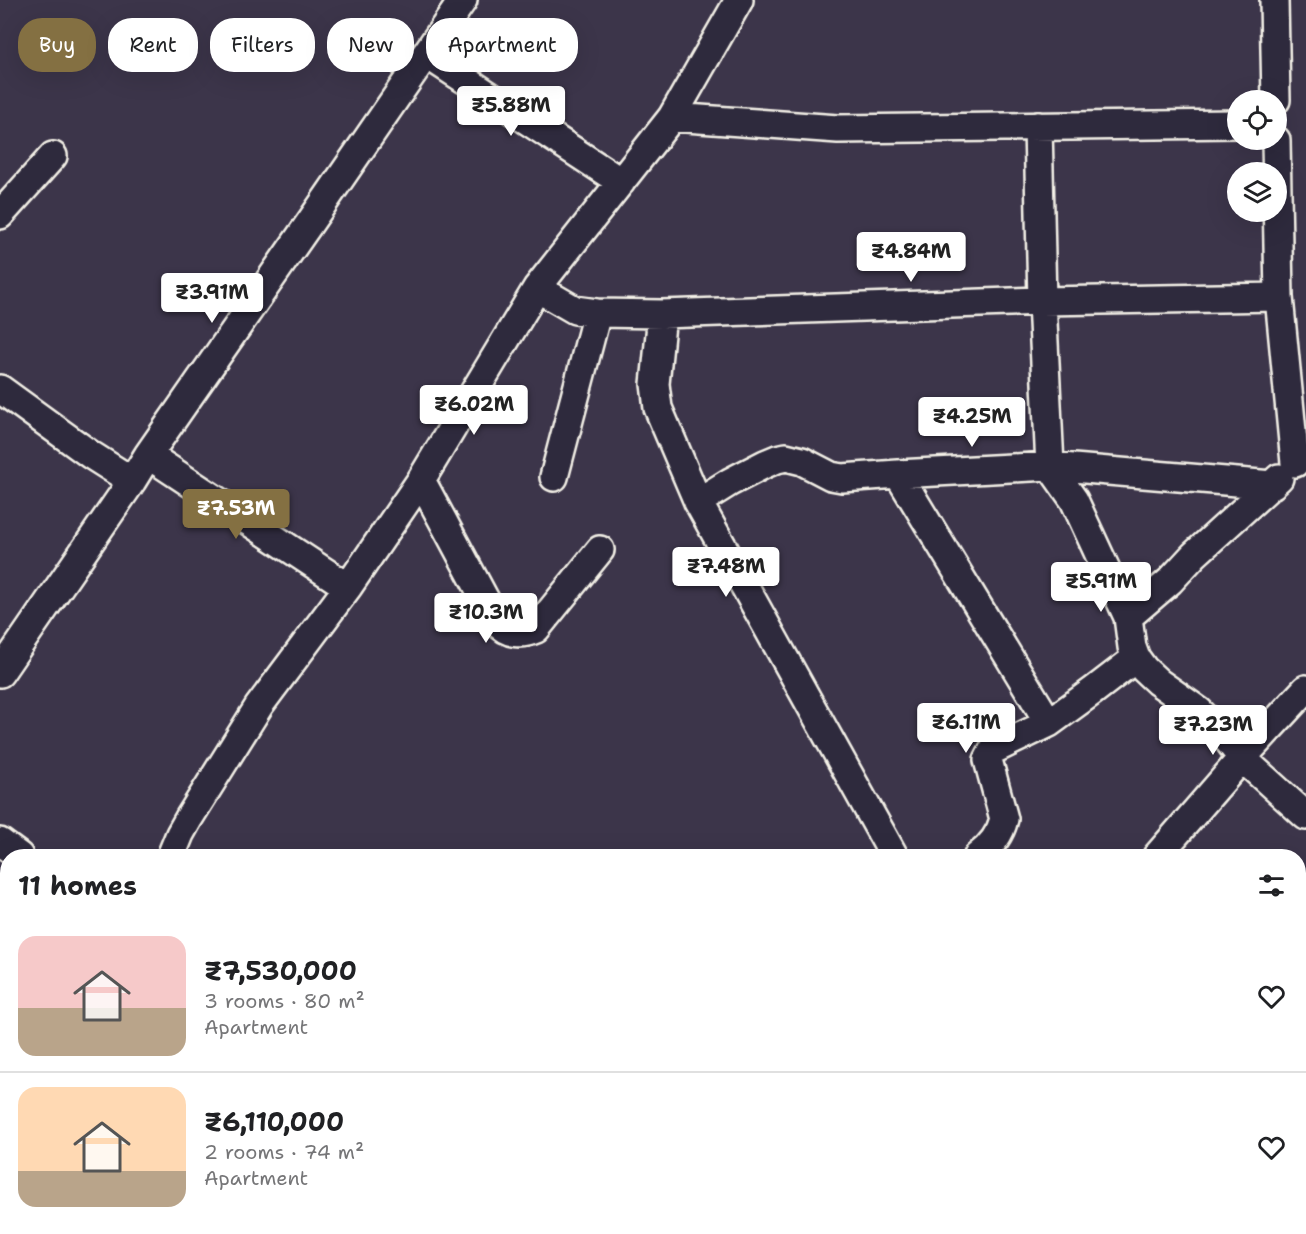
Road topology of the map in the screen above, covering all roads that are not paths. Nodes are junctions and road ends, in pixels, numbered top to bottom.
1 (463, 0) edge
2 (739, 0) edge
3 (1274, 0) edge
4 (451, 18) edge
5 (426, 54) edge
6 (453, 72) edge
7 (1276, 90) edge
8 (672, 117) junction
9 (1227, 123) edge
10 (1038, 126) junction
11 (1276, 150) edge
12 (53, 156) dead end
13 (621, 182) junction
14 (0, 215) edge
15 (537, 288) junction
16 (1280, 297) junction
17 (1042, 301) junction
18 (597, 314) junction
19 (662, 314) junction
20 (0, 390) edge
21 (148, 455) junction
22 (1300, 458) edge
23 (1050, 466) junction
24 (898, 474) junction
25 (554, 477) dead end
26 (421, 480) junction
27 (132, 481) junction
28 (1272, 484) junction
29 (698, 502) junction
30 (600, 550) dead end
31 (348, 587) junction
32 (1128, 618) junction
33 (1136, 658) junction
34 (0, 673) edge
35 (1306, 688) edge
36 (1049, 723) junction
37 (1242, 758) junction
38 (1306, 816) edge
39 (174, 849) edge
40 (890, 849) edge
41 (988, 849) edge
42 (1163, 849) edge

1 - 4 street
2 - 8 street
3 - 7 street
5 - 21 street
6 - 13 street
8 - 10 street
8 - 13 street
9 - 10 street
10 - 17 street
11 - 16 street
12 - 14 street
13 - 15 street
15 - 18 street
15 - 26 street
16 - 17 street
16 - 22 street
17 - 19 street
17 - 23 street
18 - 19 street
18 - 25 street
19 - 29 street
20 - 27 street
21 - 27 street
21 - 31 street
22 - 28 street
23 - 24 street
23 - 28 street
23 - 32 street
24 - 29 street
24 - 36 street
26 - 30 street
26 - 31 street
27 - 34 street
28 - 32 street
29 - 40 street
31 - 39 street
32 - 33 street
33 - 36 street
33 - 37 street
35 - 37 street
36 - 41 street
37 - 38 street
37 - 42 street

